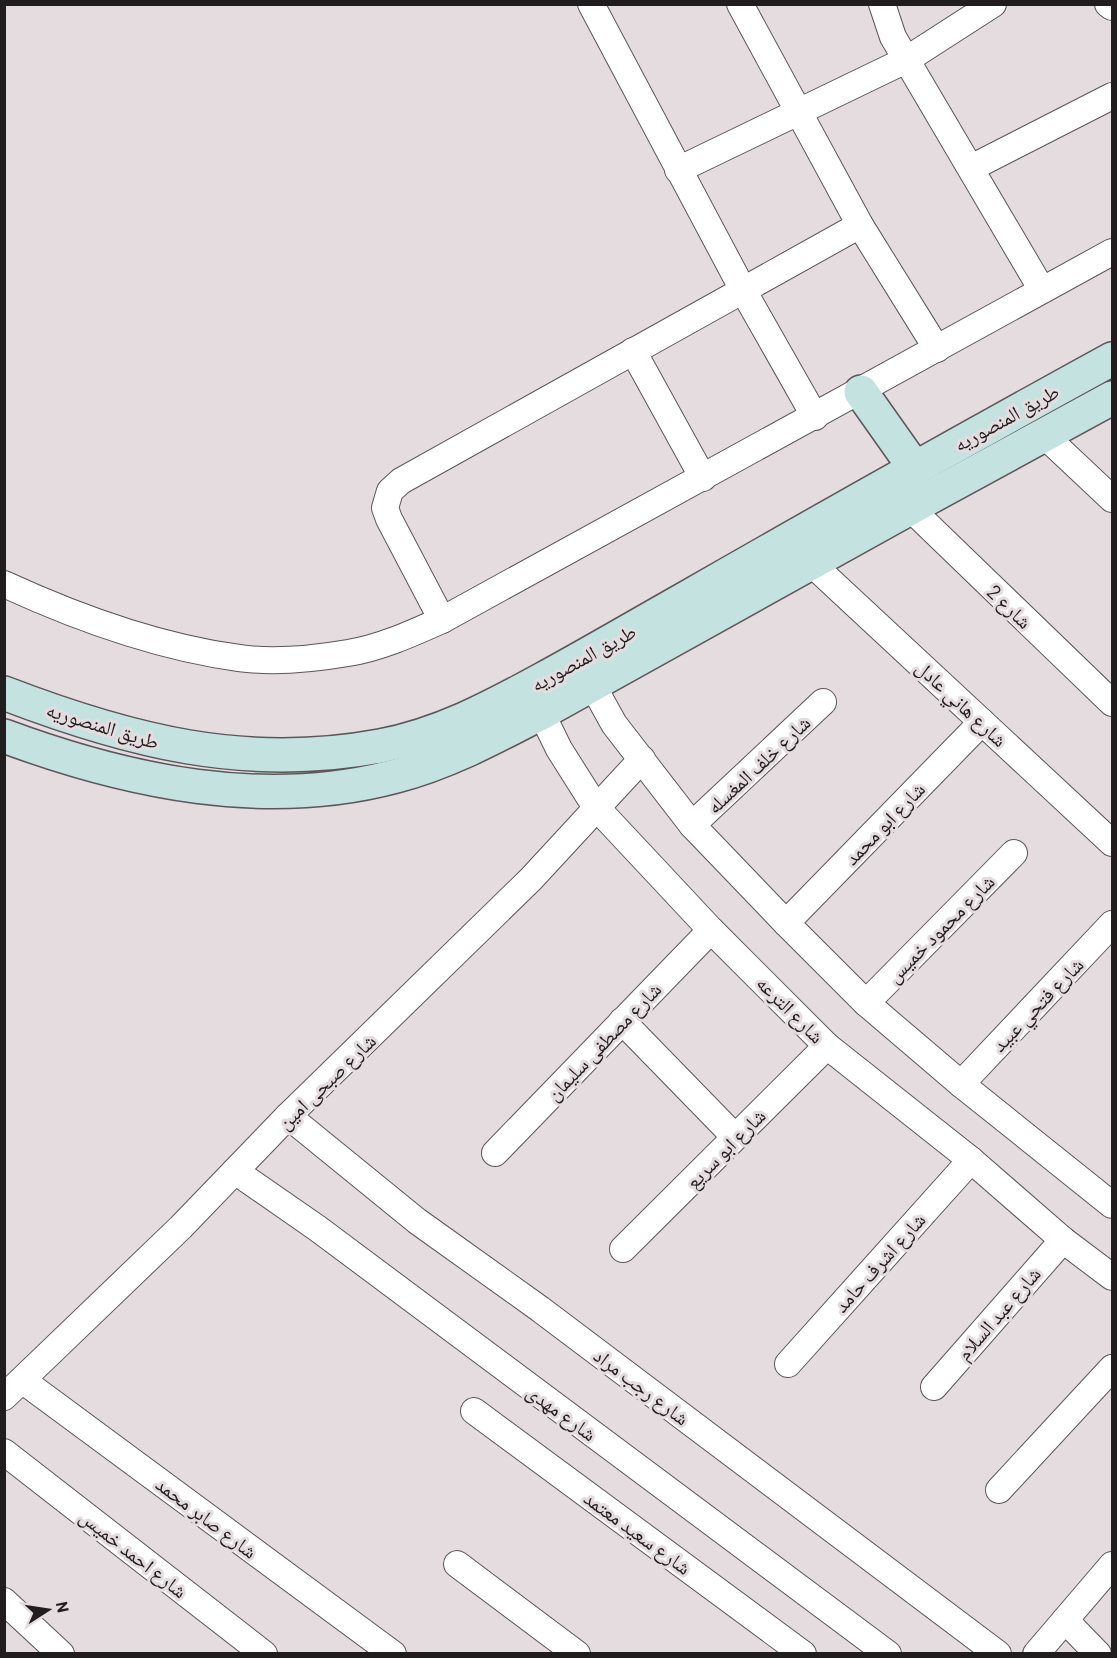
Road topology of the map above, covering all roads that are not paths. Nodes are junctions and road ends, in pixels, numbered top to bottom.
1 (591, 4) edge
2 (740, 4) edge
3 (882, 4) edge
4 (993, 4) edge
5 (1108, 4) edge
6 (1113, 7) edge
7 (906, 60) junction
8 (1113, 96) edge
9 (798, 112) junction
10 (971, 168) junction
11 (678, 170) junction
12 (860, 225) junction
13 (1113, 252) edge
14 (742, 290) junction
15 (1042, 290) junction
16 (937, 349) junction
17 (633, 351) junction
18 (1113, 359) edge
19 (861, 392) junction
20 (1113, 398) edge
21 (815, 417) junction
22 (1044, 435) junction
23 (914, 467) junction
24 (703, 478) junction
25 (1113, 499) edge
26 (910, 507) junction
27 (811, 563) junction
28 (4, 584) edge
29 (442, 620) junction
30 (586, 672) junction
31 (4, 693) edge
32 (535, 700) junction
33 (823, 702) dead end
34 (1113, 703) edge
35 (982, 722) junction
36 (4, 736) edge
37 (642, 759) junction
38 (595, 806) junction
39 (693, 825) junction
40 (1113, 843) edge
41 (1014, 853) dead end
42 (786, 923) junction
43 (1113, 924) edge
44 (711, 930) junction
45 (866, 1003) junction
46 (622, 1021) junction
47 (827, 1046) junction
48 (961, 1084) junction
49 (288, 1116) junction
50 (735, 1137) junction
51 (495, 1153) dead end
52 (971, 1160) junction
53 (235, 1171) junction
54 (1113, 1205) edge
55 (1063, 1240) junction
56 (623, 1250) dead end
57 (1113, 1277) edge
58 (788, 1364) dead end
59 (1113, 1368) edge
60 (934, 1387) dead end
61 (13, 1388) edge
62 (474, 1411) dead end
63 (4, 1452) edge
64 (999, 1490) dead end
65 (457, 1564) dead end
66 (1113, 1565) edge
67 (4, 1601) edge
68 (1065, 1620) junction
69 (61, 1653) edge
70 (264, 1653) edge
71 (393, 1653) edge
72 (577, 1653) edge
73 (803, 1653) edge
74 (888, 1653) edge
75 (998, 1653) edge
76 (1036, 1653) edge
77 (1098, 1653) edge

1 - 11 street
2 - 9 street
3 - 7 street
4 - 7 street
5 - 6 street
7 - 9 street
7 - 10 street
8 - 10 street
9 - 11 street
9 - 12 street
10 - 15 street
11 - 14 street
12 - 14 street
12 - 16 street
13 - 15 street
14 - 17 street
14 - 21 street
15 - 16 street
16 - 19 street
17 - 24 street
17 - 29 street
18 - 23 main road, طريق المنصوريه
19 - 21 street
19 - 23 main road
20 - 22 main road, طريق المنصوريه
21 - 24 street
22 - 25 street
22 - 26 main road, طريق المنصوريه
23 - 30 main road, طريق المنصوريه
24 - 29 street
26 - 27 main road, طريق المنصوريه
26 - 34 street, شارع 2
27 - 30 main road, طريق المنصوريه
27 - 35 street, شارع هاني عادل
28 - 29 street
30 - 32 main road, طريق المنصوريه
30 - 37 street
31 - 32 main road, طريق المنصوريه
32 - 36 main road, طريق المنصوريه
32 - 38 street, شارع الترعه
33 - 39 street, شارع خلف المغسله
35 - 40 street, شارع هاني عادل
35 - 42 street, شارع ابو محمد
37 - 38 street, شارع صبحى امين
37 - 39 street
38 - 44 street, شارع الترعه
38 - 49 street, شارع صبحى امين
39 - 42 street
41 - 45 street, شارع محمود خميس
42 - 45 street
43 - 48 street, شارع فتحي عبيد
44 - 46 street, شارع مصطفى سليمان
44 - 47 street, شارع الترعه
45 - 48 street
46 - 50 street
46 - 51 street, شارع مصطفى سليمان
47 - 50 street, شارع ابو سريع
47 - 52 street, شارع الترعه
48 - 54 street
49 - 53 street, شارع صبحى امين
49 - 75 street, شارع رجب مراد
50 - 56 street, شارع ابو سريع
52 - 55 street, شارع الترعه
52 - 58 street, شارع اشرف حامد
53 - 61 street, شارع صبحى امين
53 - 74 street, شارع مهدى
55 - 57 street, شارع الترعه
55 - 60 street, شارع عبد السلام
59 - 64 street
61 - 71 street, شارع صابر محمد
62 - 73 street, شارع سعيد معتمد
63 - 70 street, شارع احمد خميس
65 - 72 street
66 - 68 street
67 - 69 street
68 - 76 street
68 - 77 street

